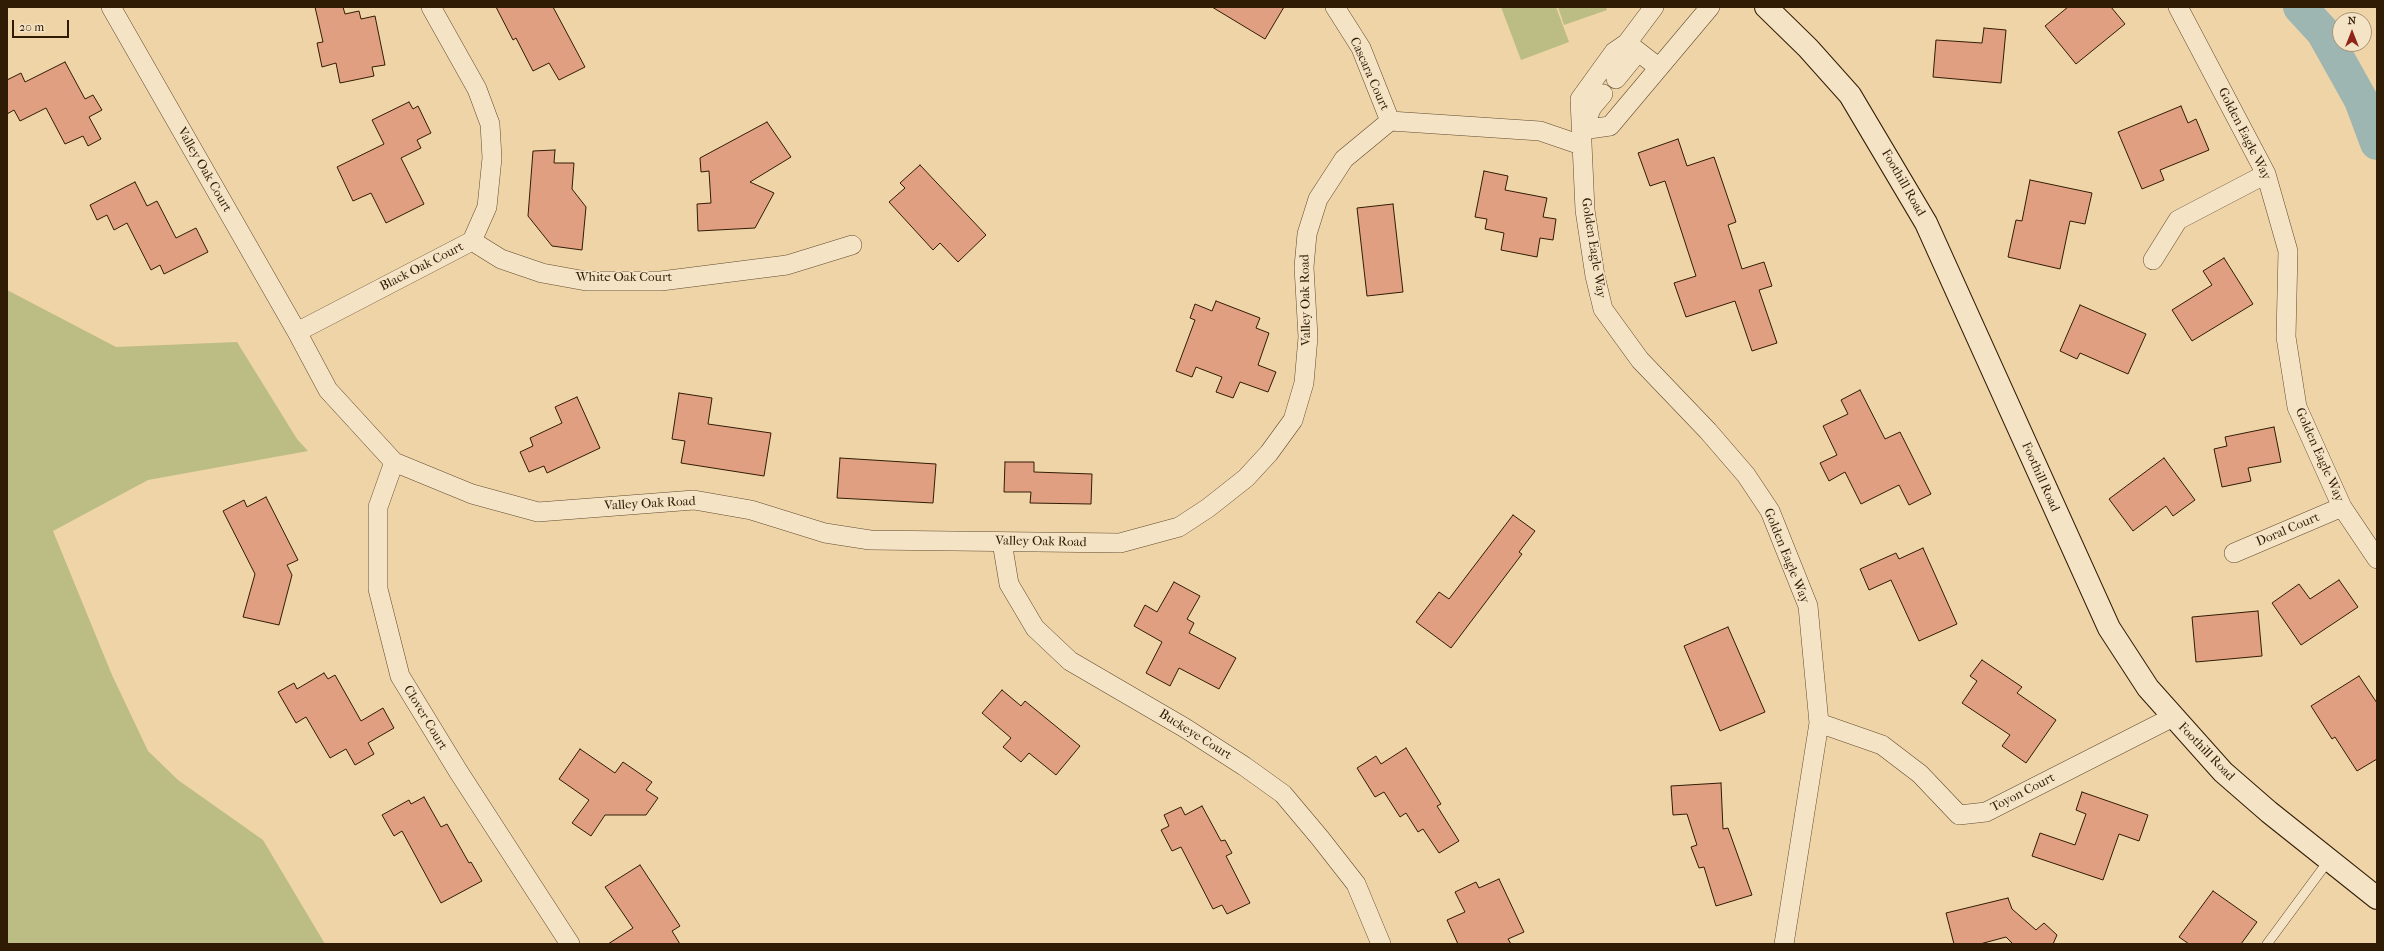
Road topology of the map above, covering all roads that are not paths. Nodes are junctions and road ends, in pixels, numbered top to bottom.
1 (111, 7) edge
2 (431, 7) edge
3 (1334, 7) edge
4 (1654, 7) edge
5 (1710, 7) edge
6 (1766, 7) edge
7 (2178, 7) edge
8 (1633, 48) junction
9 (1658, 66) junction
10 (1616, 79) dead end
11 (1603, 94) dead end
12 (1390, 121) junction
13 (1582, 138) junction
14 (2266, 174) junction
15 (472, 241) junction
16 (852, 245) dead end
17 (2153, 260) dead end
18 (297, 332) junction
19 (394, 462) junction
20 (2342, 507) junction
21 (1002, 542) junction
22 (2234, 552) dead end
23 (2377, 559) edge
24 (2173, 717) junction
25 (1819, 723) junction
26 (2329, 860) junction
27 (2377, 898) edge
28 (570, 944) edge
29 (1381, 944) edge
30 (1784, 944) edge
31 (2267, 944) edge

1 - 18 street, Valley Oak Court
2 - 15 street, Black Oak Court
3 - 12 street, Cascara Court
4 - 8 street, Golden Eagle Way
5 - 9 street
6 - 24 main road, Foothill Road
7 - 14 street, Golden Eagle Way
8 - 9 street
8 - 10 street, Golden Eagle Way
8 - 13 street, Golden Eagle Way
9 - 13 street
11 - 13 street, Golden Eagle Way
12 - 13 street
12 - 21 street, Valley Oak Road
13 - 25 street, Golden Eagle Way
14 - 17 street
14 - 20 street, Golden Eagle Way
15 - 16 street, White Oak Court
15 - 18 street, Black Oak Court
18 - 19 street, Valley Oak Road
19 - 21 street, Valley Oak Road
19 - 28 street, Clover Court
20 - 22 street, Doral Court
20 - 23 street, Golden Eagle Way
21 - 29 street, Buckeye Court
24 - 25 street, Toyon Court
24 - 26 main road, Foothill Road
25 - 30 street, Golden Eagle Way
26 - 27 main road, Foothill Road
26 - 31 lane

